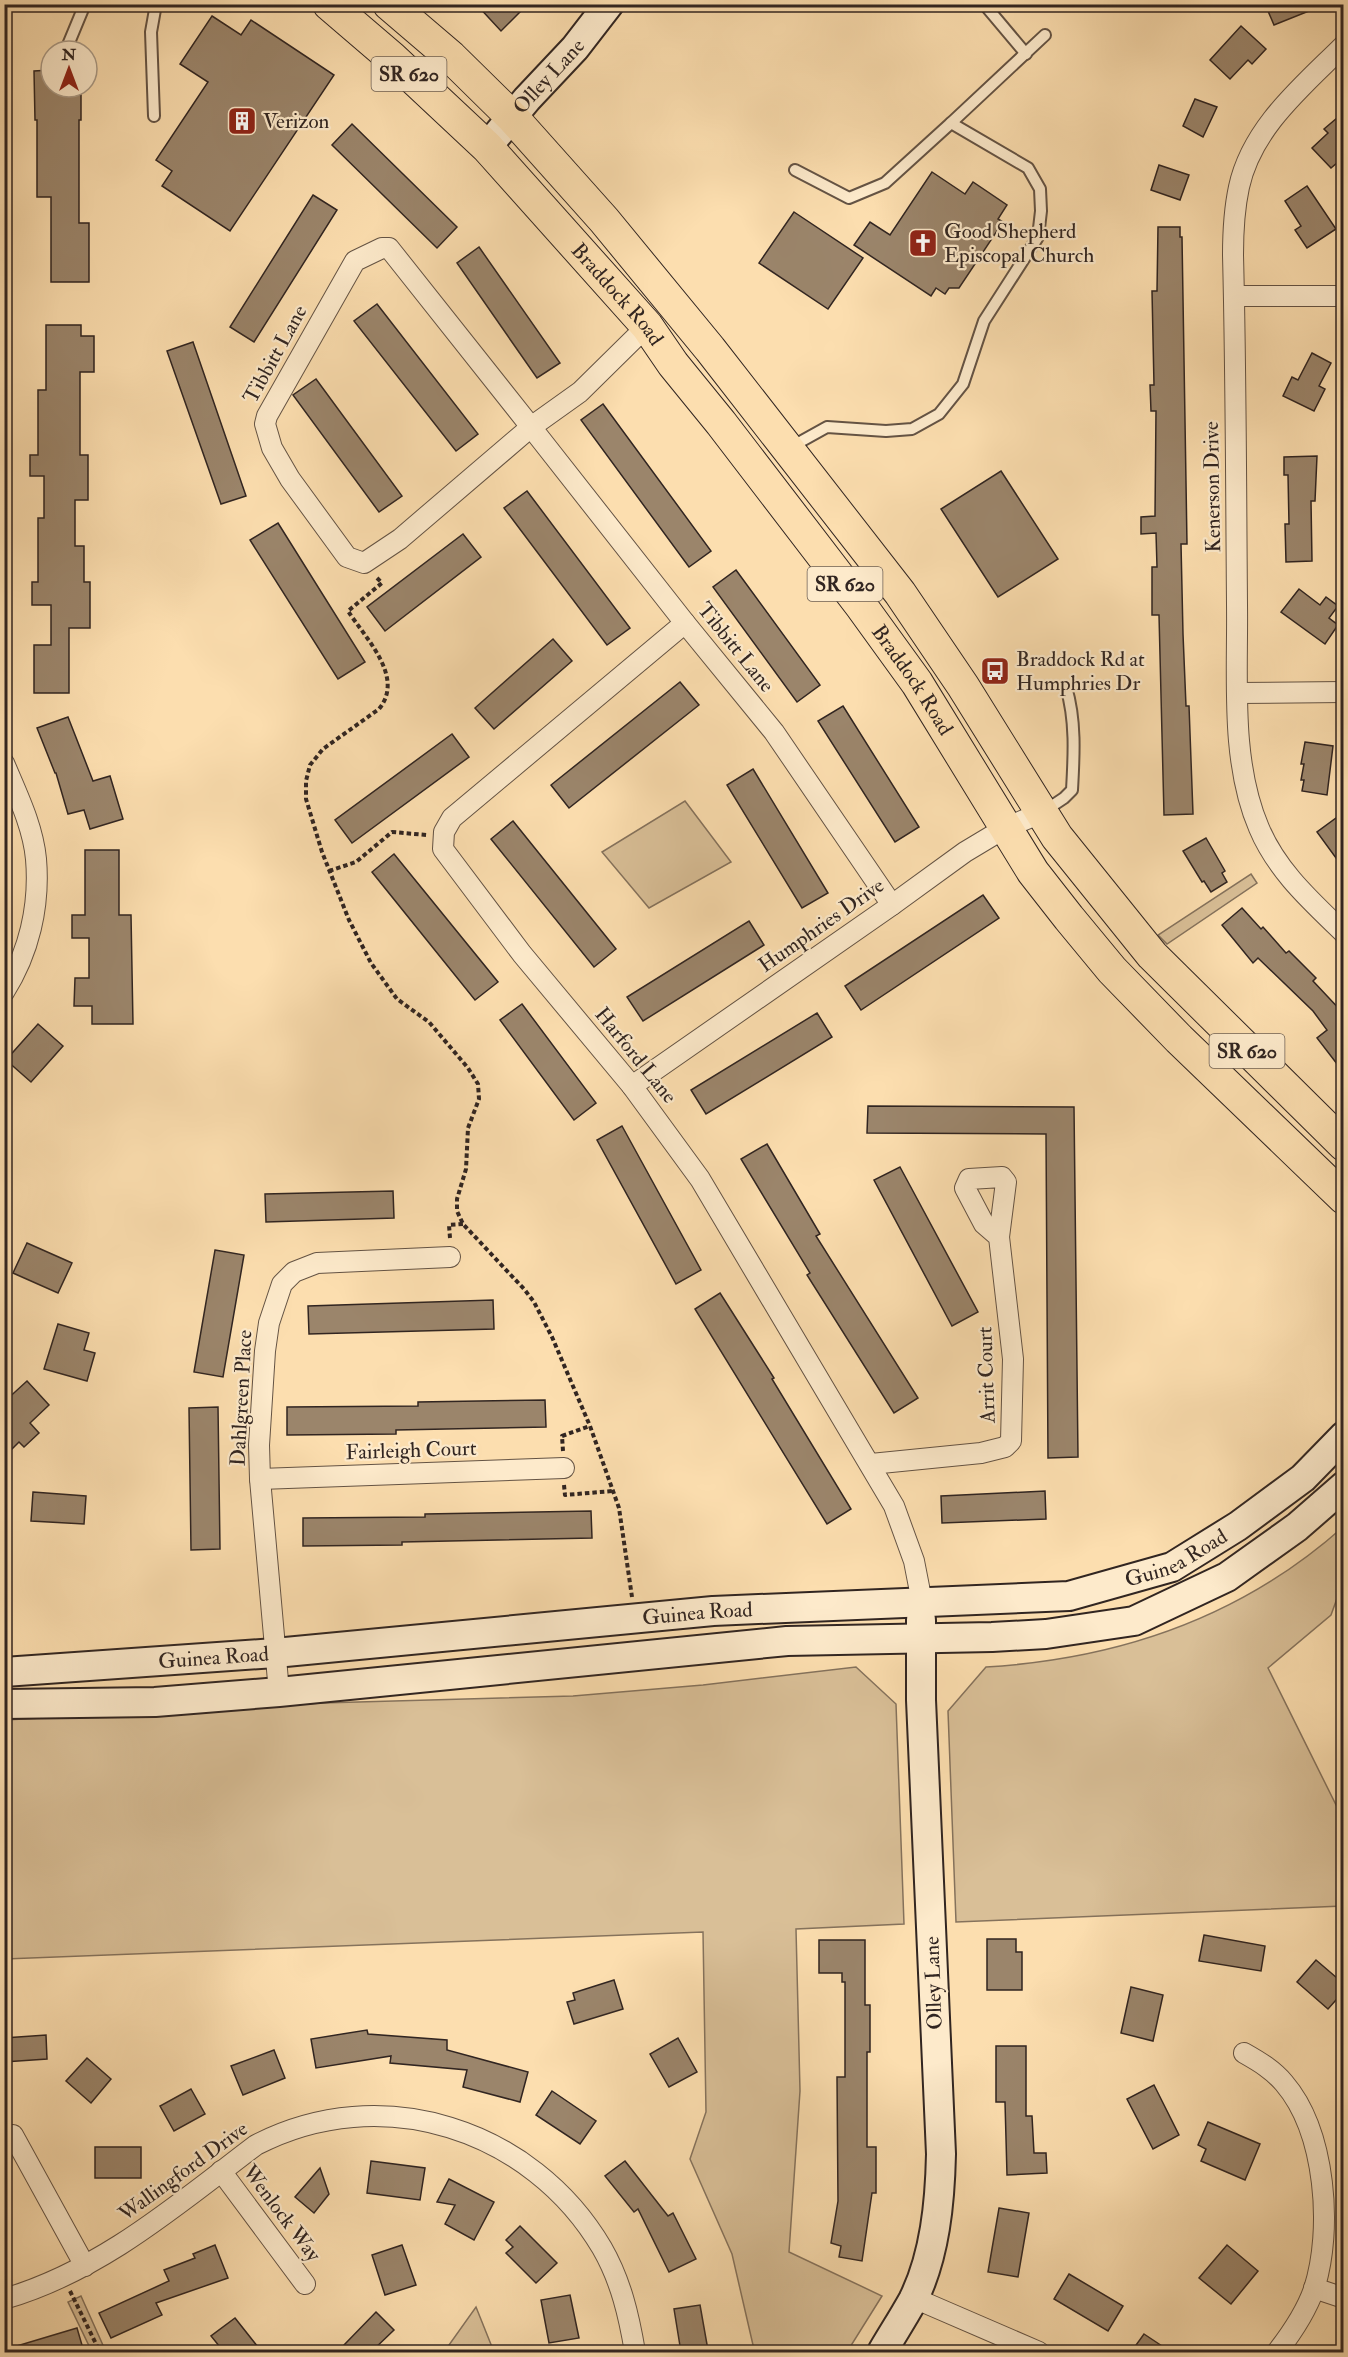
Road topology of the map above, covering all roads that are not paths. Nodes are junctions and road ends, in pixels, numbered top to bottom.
1 (85, 4) edge
2 (156, 4) edge
3 (329, 4) edge
4 (389, 4) edge
5 (609, 4) edge
6 (984, 4) edge
7 (1045, 35) dead end
8 (70, 39) edge
9 (1344, 45) edge
10 (1026, 54) junction
11 (154, 116) dead end
12 (512, 117) junction
13 (951, 123) junction
14 (486, 147) junction
15 (795, 170) dead end
16 (1234, 296) junction
17 (1344, 296) edge
18 (647, 327) junction
19 (707, 406) junction
20 (531, 427) junction
21 (788, 448) junction
22 (686, 624) junction
23 (1065, 687) dead end
24 (1344, 692) edge
25 (1238, 693) junction
26 (4, 763) edge
27 (1041, 813) junction
28 (1005, 828) junction
29 (892, 905) junction
30 (1344, 933) edge
31 (4, 992) edge
32 (632, 1086) junction
33 (1344, 1145) edge
34 (1344, 1198) edge
35 (999, 1237) dead end
36 (450, 1257) dead end
37 (1344, 1436) edge
38 (871, 1464) junction
39 (564, 1468) road end
40 (260, 1479) junction
41 (1344, 1486) edge
42 (922, 1602) junction
43 (920, 1638) junction
44 (275, 1653) junction
45 (4, 1672) edge
46 (279, 1692) junction
47 (4, 1704) edge
48 (1244, 2053) dead end
49 (13, 2135) dead end
50 (221, 2171) junction
51 (85, 2266) junction
52 (305, 2284) dead end
53 (1314, 2288) junction
54 (914, 2298) junction
55 (1344, 2298) edge
56 (4, 2300) edge
57 (635, 2352) edge
58 (882, 2352) edge
59 (1039, 2352) edge
60 (1277, 2352) edge

1 - 8 lane
2 - 11 lane
3 - 14 main road, Braddock Road / SR 620
4 - 12 main road, Braddock Road / SR 620
5 - 12 main road, Olley Lane
6 - 10 lane
7 - 10 lane
9 - 16 street, Kenerson Drive
10 - 13 lane
12 - 14 main road, Olley Lane
12 - 21 main road, Braddock Road / SR 620
13 - 15 lane
13 - 21 lane
14 - 18 main road, Braddock Road / SR 620
16 - 17 street
16 - 25 street, Kenerson Drive
18 - 19 main road, Braddock Road / SR 620
18 - 20 street
19 - 21 main road
19 - 28 main road, Braddock Road / SR 620
20 - 20 street, Tibbitt Lane
20 - 22 street, Tibbitt Lane
21 - 27 main road, Braddock Road / SR 620
22 - 29 street, Tibbitt Lane
22 - 32 street, Harford Lane
23 - 27 lane
24 - 25 street
25 - 30 street, Kenerson Drive
26 - 31 street
27 - 28 street, Humphries Drive
27 - 33 main road, Braddock Road / SR 620
28 - 29 street, Humphries Drive
28 - 34 main road, Braddock Road / SR 620
29 - 32 street, Humphries Drive
32 - 38 street, Harford Lane
35 - 38 street, Arrit Court
36 - 40 street, Dahlgreen Place
37 - 42 main road, Guinea Road
38 - 42 street, Harford Lane
39 - 40 street, Fairleigh Court
40 - 44 street, Dahlgreen Place
41 - 43 main road, Guinea Road
42 - 43 main road, Olley Lane
42 - 44 main road, Guinea Road
43 - 46 main road, Guinea Road
43 - 54 main road, Olley Lane
44 - 45 main road, Guinea Road
44 - 46 street, Dahlgreen Place
46 - 47 main road, Guinea Road
48 - 53 street
49 - 51 street
50 - 51 street, Wallingford Drive
50 - 52 street, Wenlock Way
50 - 57 street, Wallingford Drive
51 - 56 street, Wallingford Drive
53 - 55 street
53 - 60 street
54 - 58 main road, Olley Lane
54 - 59 street

